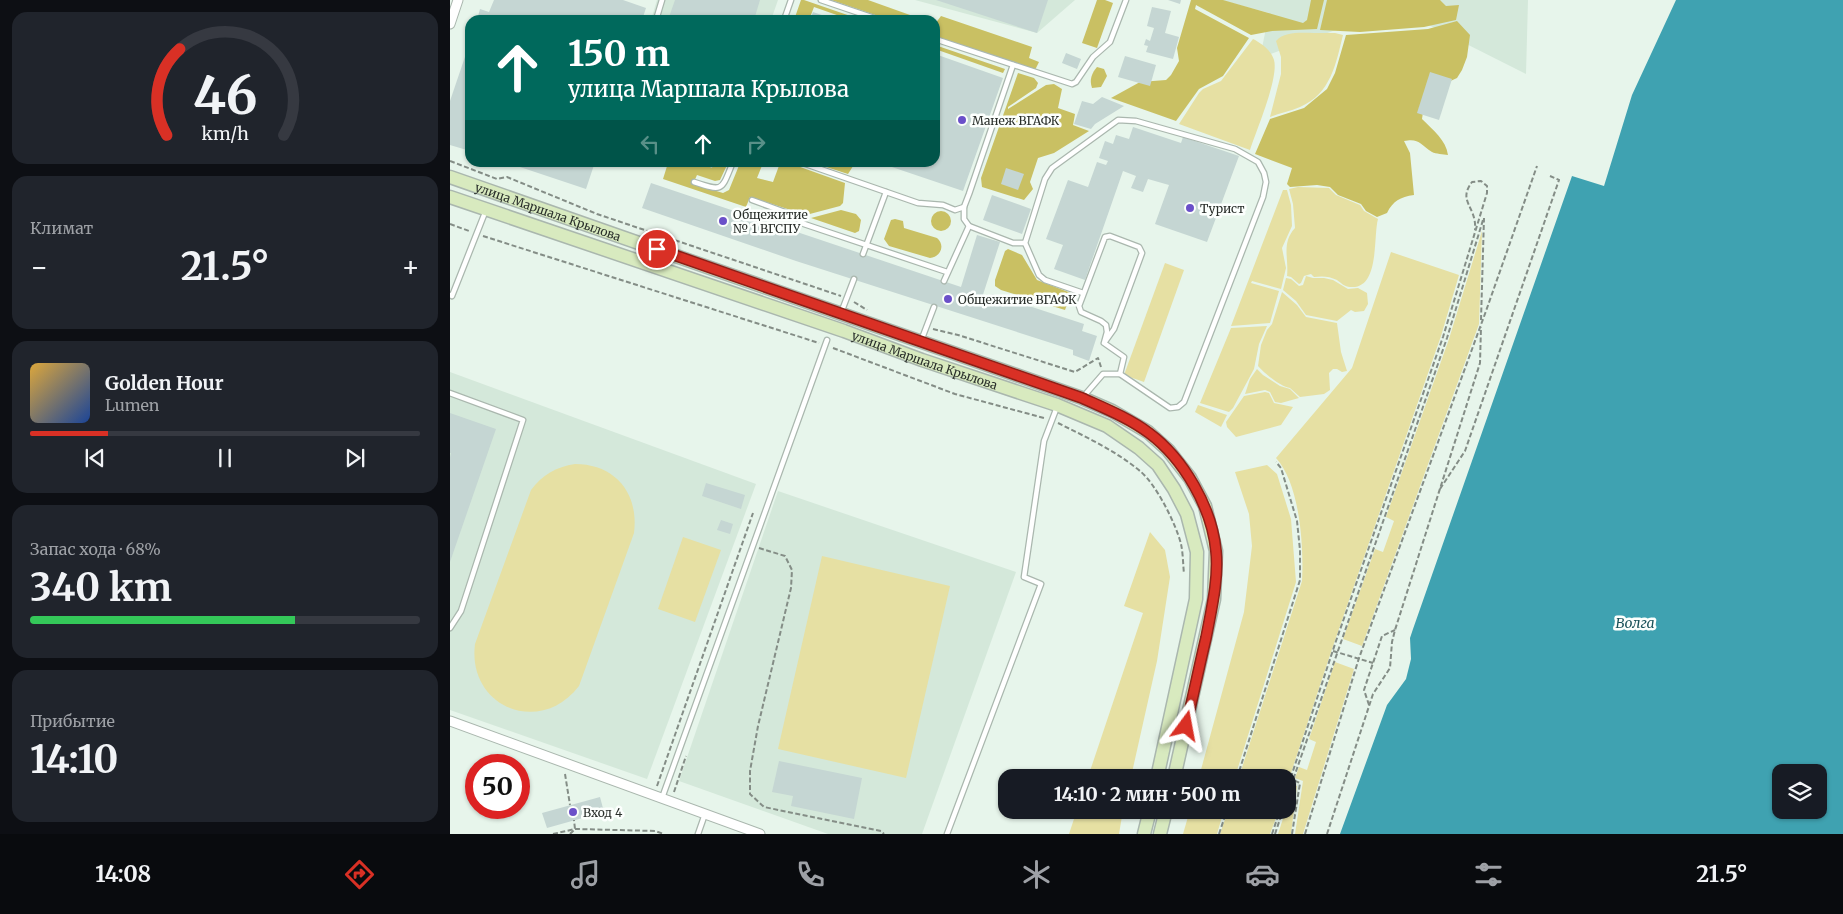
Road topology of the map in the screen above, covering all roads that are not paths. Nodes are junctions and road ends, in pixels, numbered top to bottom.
1 (458, 0) edge
2 (662, 0) edge
3 (791, 0) edge
4 (821, 0) edge
5 (1126, 0) edge
6 (658, 15) edge
7 (786, 15) edge
8 (865, 15) edge
9 (450, 24) edge
10 (940, 41) edge
11 (1013, 65) junction
12 (731, 167) edge
13 (814, 167) edge
14 (450, 177) edge
15 (694, 182) dead end
16 (886, 192) junction
17 (450, 197) edge
18 (752, 200) dead end
19 (964, 207) junction
20 (486, 209) junction
21 (969, 226) junction
22 (1025, 244) junction
23 (866, 245) junction
24 (863, 254) dead end
25 (947, 272) junction
26 (854, 279) dead end
27 (944, 281) dead end
28 (1083, 293) junction
29 (450, 295) edge
30 (934, 307) dead end
31 (841, 313) junction
32 (827, 340) dead end
33 (921, 342) junction
34 (1104, 343) junction
35 (1120, 374) junction
36 (450, 393) edge
37 (1082, 398) junction
38 (1057, 406) junction
39 (450, 628) edge
40 (450, 721) edge
41 (1159, 769) edge
42 (1176, 769) edge
43 (658, 796) junction
44 (705, 814) junction
45 (1148, 819) edge
46 (1164, 819) edge
47 (698, 834) edge
48 (760, 834) edge
49 (947, 834) edge
50 (1144, 834) edge
51 (1160, 834) edge

1 - 9 street
2 - 6 lane
3 - 7 lane
4 - 8 lane
5 - 11 lane
10 - 11 lane
11 - 19 lane
12 - 15 lane
13 - 16 lane
14 - 31 main road, улица Маршала Крылова
16 - 19 lane
16 - 23 lane
17 - 20 main road, улица Маршала Крылова
18 - 23 lane
19 - 21 lane
20 - 29 lane
20 - 38 main road, улица Маршала Крылова
21 - 22 lane
21 - 25 lane
22 - 28 lane
22 - 35 lane
23 - 24 lane
23 - 25 lane
25 - 27 lane
26 - 31 lane
28 - 34 lane
28 - 34 lane
30 - 33 lane
31 - 33 main road, улица Маршала Крылова
32 - 43 lane
33 - 37 main road, улица Маршала Крылова
34 - 35 lane
35 - 37 lane
36 - 39 lane
37 - 42 main road, улица Маршала Крылова
38 - 41 main road, улица Маршала Крылова
38 - 49 lane
40 - 43 street
43 - 44 street
44 - 47 lane
44 - 48 street
45 - 50 main road
46 - 51 main road

